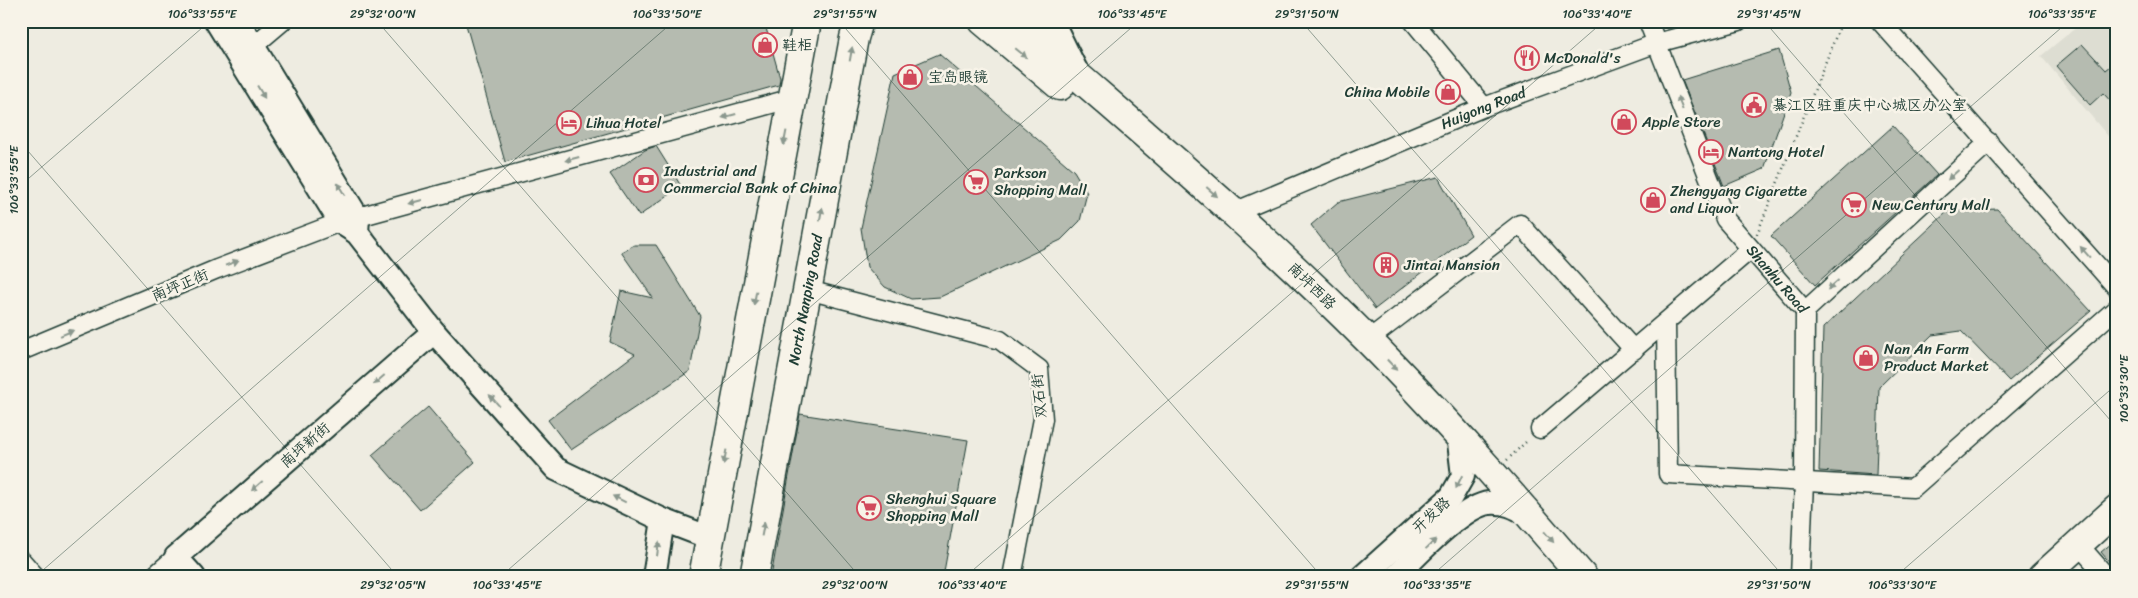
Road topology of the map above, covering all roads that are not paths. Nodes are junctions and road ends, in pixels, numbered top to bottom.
1 (216, 21) edge
2 (238, 21) edge
3 (283, 21) edge
4 (807, 21) edge
5 (859, 21) edge
6 (983, 21) edge
7 (1014, 21) edge
8 (1052, 21) edge
9 (1413, 21) edge
10 (1648, 21) edge
11 (1739, 21) edge
12 (1880, 21) edge
13 (1657, 44) junction
14 (246, 51) junction
15 (1082, 80) junction
16 (793, 98) junction
17 (1484, 107) junction
18 (1989, 142) junction
19 (1175, 160) junction
20 (1234, 212) junction
21 (352, 224) junction
22 (1751, 249) junction
23 (2117, 288) edge
24 (808, 290) junction
25 (2117, 308) edge
26 (1806, 311) junction
27 (1666, 322) junction
28 (434, 332) junction
29 (1368, 340) junction
30 (1634, 350) junction
31 (21, 351) edge
32 (1540, 429) road end
33 (1458, 434) junction
34 (1804, 482) junction
35 (2117, 509) edge
36 (1531, 516) junction
37 (662, 520) junction
38 (710, 538) junction
39 (2078, 544) junction
40 (176, 557) junction
41 (21, 560) edge
42 (36, 577) edge
43 (152, 577) edge
44 (194, 577) edge
45 (654, 577) edge
46 (703, 577) edge
47 (754, 577) edge
48 (1012, 577) edge
49 (1362, 577) edge
50 (1395, 577) edge
51 (1583, 577) edge
52 (1800, 577) edge
53 (2042, 577) edge
54 (2107, 577) edge

1 - 14 street
2 - 14 street
3 - 14 street
4 - 16 main road
24 -> 5 main road, North Nanping Road
6 -> 19 main road
7 - 15 main road, 南坪西路
8 - 15 street
9 - 17 street
10 - 13 street, Shanhu Road
11 - 13 street, Huigong Road
12 - 18 street
13 - 17 street, Huigong Road
22 -> 13 street, Shanhu Road
14 - 21 street
15 - 19 main road, 南坪西路
16 -> 21 street, 南坪正街
16 -> 38 main road
17 - 20 street, Huigong Road
23 -> 18 street
18 -> 26 street, Shanhu Road
19 -> 20 main road, 南坪西路
20 - 29 main road, 南坪西路
21 - 28 street
31 -> 21 street, 南坪正街
22 - 26 street, Shanhu Road
22 - 27 street
47 -> 24 main road, North Nanping Road
24 - 48 street, 双石街
25 - 34 street
26 - 34 street
27 - 30 street
27 - 34 street
37 -> 28 street
28 -> 40 street, 南坪新街
29 - 30 street
29 -> 33 main road, 南坪西路
30 - 32 street
33 - 36 main road, 南坪西路
33 -> 49 street, 开发路
34 - 52 street
35 - 39 main road
50 -> 36 street, 开发路
36 -> 51 main road, 南坪西路
37 - 38 street
45 -> 37 street
38 - 46 main road
39 - 53 main road
39 - 54 street
40 - 43 street, 南坪新街
40 - 44 street
41 - 42 street

